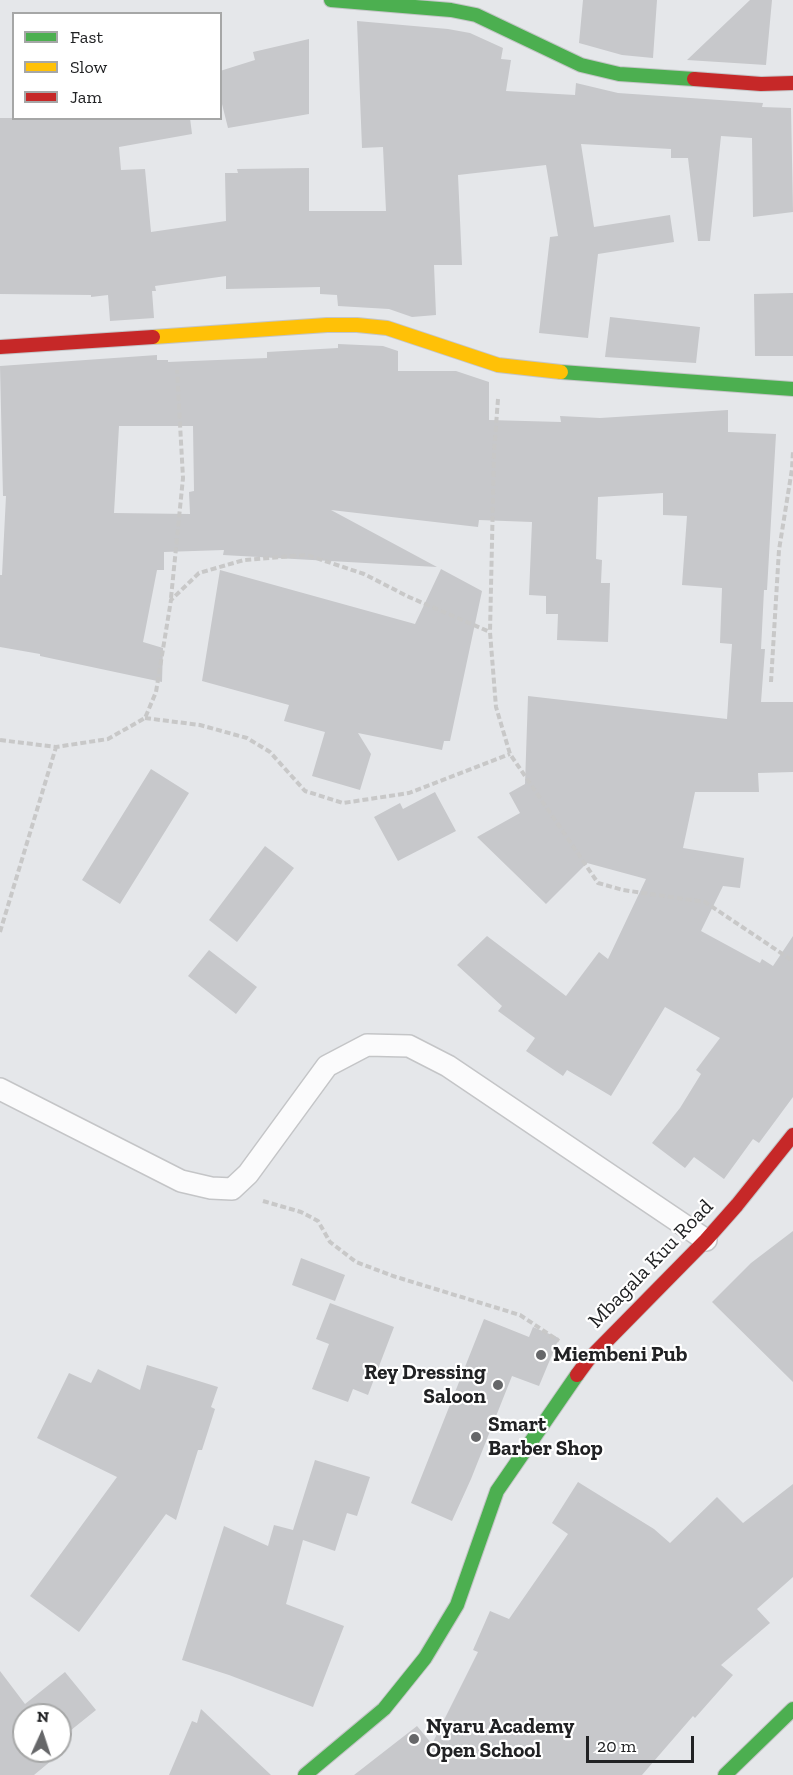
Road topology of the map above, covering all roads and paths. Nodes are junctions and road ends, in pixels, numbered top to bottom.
1 (331, 0) edge
2 (793, 83) edge
3 (176, 336) junction
4 (0, 347) edge
5 (498, 366) junction
6 (793, 389) edge
7 (793, 451) edge
8 (171, 600) junction
9 (490, 632) junction
10 (771, 682) dead end
11 (145, 718) junction
12 (0, 740) edge
13 (56, 747) junction
14 (510, 754) junction
15 (0, 932) edge
16 (793, 961) edge
17 (0, 1089) edge
18 (793, 1136) edge
19 (232, 1189) junction
20 (706, 1240) junction
21 (588, 1360) junction
22 (793, 1709) edge
23 (305, 1775) edge
24 (725, 1775) edge

1 - 2 street
3 - 4 street
3 - 5 street
3 - 8 path
5 - 6 street
5 - 9 path
7 - 10 path
8 - 9 path
8 - 11 path
9 - 14 path
11 - 13 path
11 - 14 path
12 - 13 path
13 - 15 path
14 - 16 path
17 - 19 lane
18 - 20 street, Mbagala Kuu Road
19 - 20 lane
19 - 21 path
20 - 21 street, Mbagala Kuu Road
21 - 23 street, Mbagala Kuu Road
22 - 24 street

